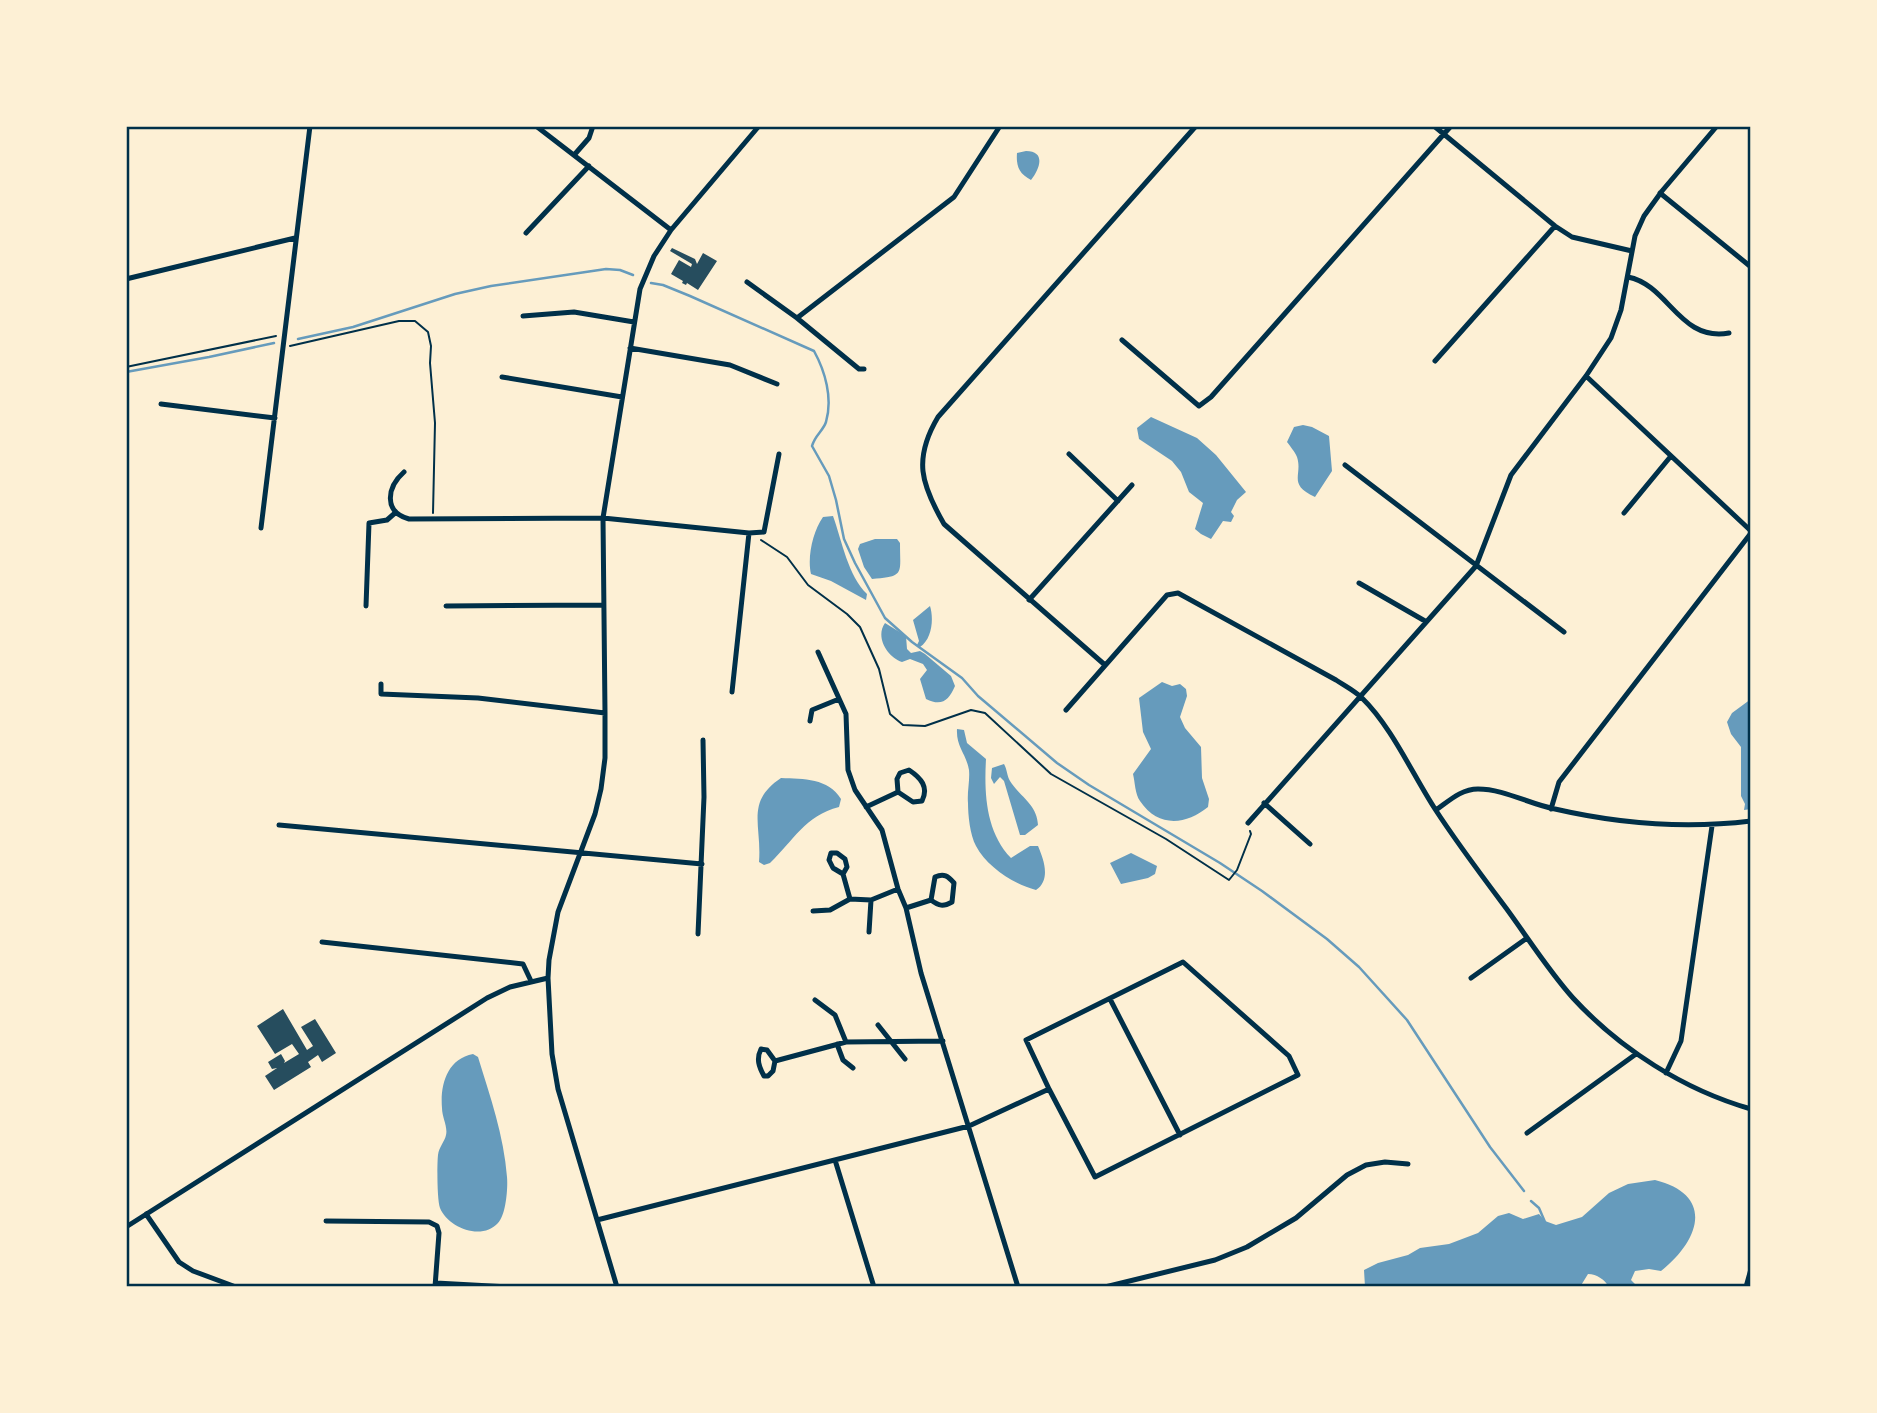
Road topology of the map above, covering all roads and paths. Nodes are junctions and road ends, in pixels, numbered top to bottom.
1 (310, 126) edge
2 (536, 126) edge
3 (593, 126) edge
4 (759, 126) edge
5 (1000, 126) edge
6 (1196, 126) edge
7 (1434, 126) edge
8 (1451, 126) edge
9 (1717, 126) edge
10 (1444, 134) junction
11 (575, 154) junction
12 (589, 166) junction
13 (1660, 192) junction
14 (1555, 226) junction
15 (671, 230) junction
16 (526, 233) dead end
17 (295, 238) junction
18 (1632, 251) junction
19 (1751, 267) edge
20 (1628, 277) junction
21 (126, 279) edge
22 (747, 282) dead end
23 (523, 316) dead end
24 (797, 318) junction
25 (634, 322) junction
26 (1729, 333) dead end
27 (283, 335) junction
28 (1122, 340) dead end
29 (282, 346) junction
30 (630, 348) junction
31 (1435, 361) dead end
32 (126, 367) edge
33 (864, 369) dead end
34 (1586, 376) junction
35 (502, 377) dead end
36 (777, 384) dead end
37 (622, 397) junction
38 (161, 404) dead end
39 (275, 418) junction
40 (779, 454) dead end
41 (1069, 454) dead end
42 (1671, 456) junction
43 (1345, 464) dead end
44 (404, 472) dead end
45 (1132, 485) dead end
46 (1118, 500) junction
47 (396, 513) junction
48 (1624, 513) dead end
49 (433, 517) junction
50 (603, 518) junction
51 (261, 528) dead end
52 (1751, 532) edge
53 (748, 533) junction
54 (1476, 566) junction
55 (1359, 583) dead end
56 (1030, 600) junction
57 (603, 605) junction
58 (366, 606) dead end
59 (446, 606) dead end
60 (1425, 621) junction
61 (1564, 632) dead end
62 (818, 652) dead end
63 (1105, 665) junction
64 (381, 684) dead end
65 (732, 692) dead end
66 (1360, 695) junction
67 (839, 699) junction
68 (1066, 710) dead end
69 (606, 713) junction
70 (810, 721) dead end
71 (703, 740) dead end
72 (898, 792) junction
73 (1264, 803) junction
74 (866, 807) junction
75 (1551, 809) junction
76 (1436, 810) junction
77 (1751, 821) edge
78 (1248, 823) joint
79 (279, 825) dead end
80 (1712, 826) junction
81 (1310, 844) dead end
82 (580, 852) junction
83 (702, 864) junction
84 (843, 874) dead end
85 (898, 889) junction
86 (850, 899) junction
87 (871, 900) junction
88 (931, 900) junction
89 (906, 908) junction
90 (813, 911) dead end
91 (869, 932) dead end
92 (698, 934) dead end
93 (1527, 938) junction
94 (322, 942) dead end
95 (548, 978) junction
96 (1471, 978) dead end
97 (531, 981) junction
98 (1110, 999) junction
99 (815, 1000) dead end
100 (878, 1025) dead end
101 (943, 1041) junction
102 (846, 1042) junction
103 (892, 1042) junction
104 (837, 1044) junction
105 (1636, 1054) junction
106 (905, 1059) dead end
107 (775, 1061) junction
108 (853, 1068) dead end
109 (1666, 1073) junction
110 (1049, 1089) junction
111 (1751, 1109) edge
112 (969, 1126) junction
113 (1527, 1133) dead end
114 (1180, 1135) junction
115 (835, 1160) junction
116 (1408, 1164) dead end
117 (146, 1214) junction
118 (597, 1220) junction
119 (326, 1221) dead end
120 (126, 1227) edge
121 (1751, 1269) edge
122 (436, 1285) edge
123 (236, 1287) edge
124 (509, 1287) edge
125 (617, 1287) edge
126 (874, 1287) edge
127 (1018, 1287) edge
128 (1105, 1287) edge
129 (1746, 1287) edge

1 - 17 street
2 - 11 street
3 - 11 street
4 - 15 street
5 - 24 street
6 - 56 street
7 - 10 street
8 - 10 street
9 - 13 street
10 - 14 street
10 - 28 street
11 - 12 street
12 - 15 street
12 - 16 street
13 - 18 street
13 - 19 street
14 - 18 street
14 - 31 street
15 - 25 street
17 - 21 street
17 - 27 street
18 - 20 street
20 - 26 street
20 - 34 street
22 - 24 street
23 - 25 street
24 - 33 street
25 - 30 street
27 - 29 street
27 - 32 path
29 - 39 street
29 - 49 path
30 - 36 street
30 - 37 street
34 - 42 street
34 - 54 street
35 - 37 street
37 - 50 street
38 - 39 street
39 - 51 street
40 - 53 street
41 - 46 street
42 - 48 street
42 - 52 street
43 - 54 street
44 - 47 street
45 - 46 street
46 - 56 street
47 - 49 street
47 - 58 street
49 - 50 street
50 - 53 street
50 - 57 street
52 - 75 street
53 - 65 street
53 - 78 path
54 - 60 street
54 - 61 street
55 - 60 street
56 - 63 street
57 - 59 street
57 - 69 street
60 - 66 street
62 - 67 street
63 - 66 street
63 - 68 street
64 - 69 street
66 - 73 street
66 - 76 street
67 - 70 street
67 - 74 street
69 - 82 street
71 - 83 street
72 - 72 street
72 - 74 street
73 - 78 street
73 - 81 street
74 - 85 street
75 - 76 street
75 - 80 street
76 - 93 street
77 - 80 street
79 - 82 street
80 - 109 street
82 - 83 street
82 - 95 street
83 - 92 street
84 - 86 street
85 - 87 street
85 - 89 street
86 - 87 street
86 - 90 street
87 - 91 street
88 - 88 street
88 - 89 street
89 - 101 street
93 - 96 street
93 - 105 street
94 - 97 street
95 - 97 street
95 - 118 street
97 - 117 street
98 - 110 street
98 - 114 street
98 - 114 street
99 - 102 street
100 - 103 street
101 - 103 street
101 - 112 street
102 - 103 street
102 - 104 street
103 - 106 street
104 - 107 street
104 - 108 street
105 - 109 street
105 - 113 street
107 - 107 street
109 - 111 street
110 - 112 street
110 - 114 street
112 - 115 street
112 - 127 street
115 - 118 street
115 - 126 street
116 - 128 street
117 - 120 street
117 - 123 street
118 - 125 street
119 - 122 street
121 - 129 street
122 - 124 street

